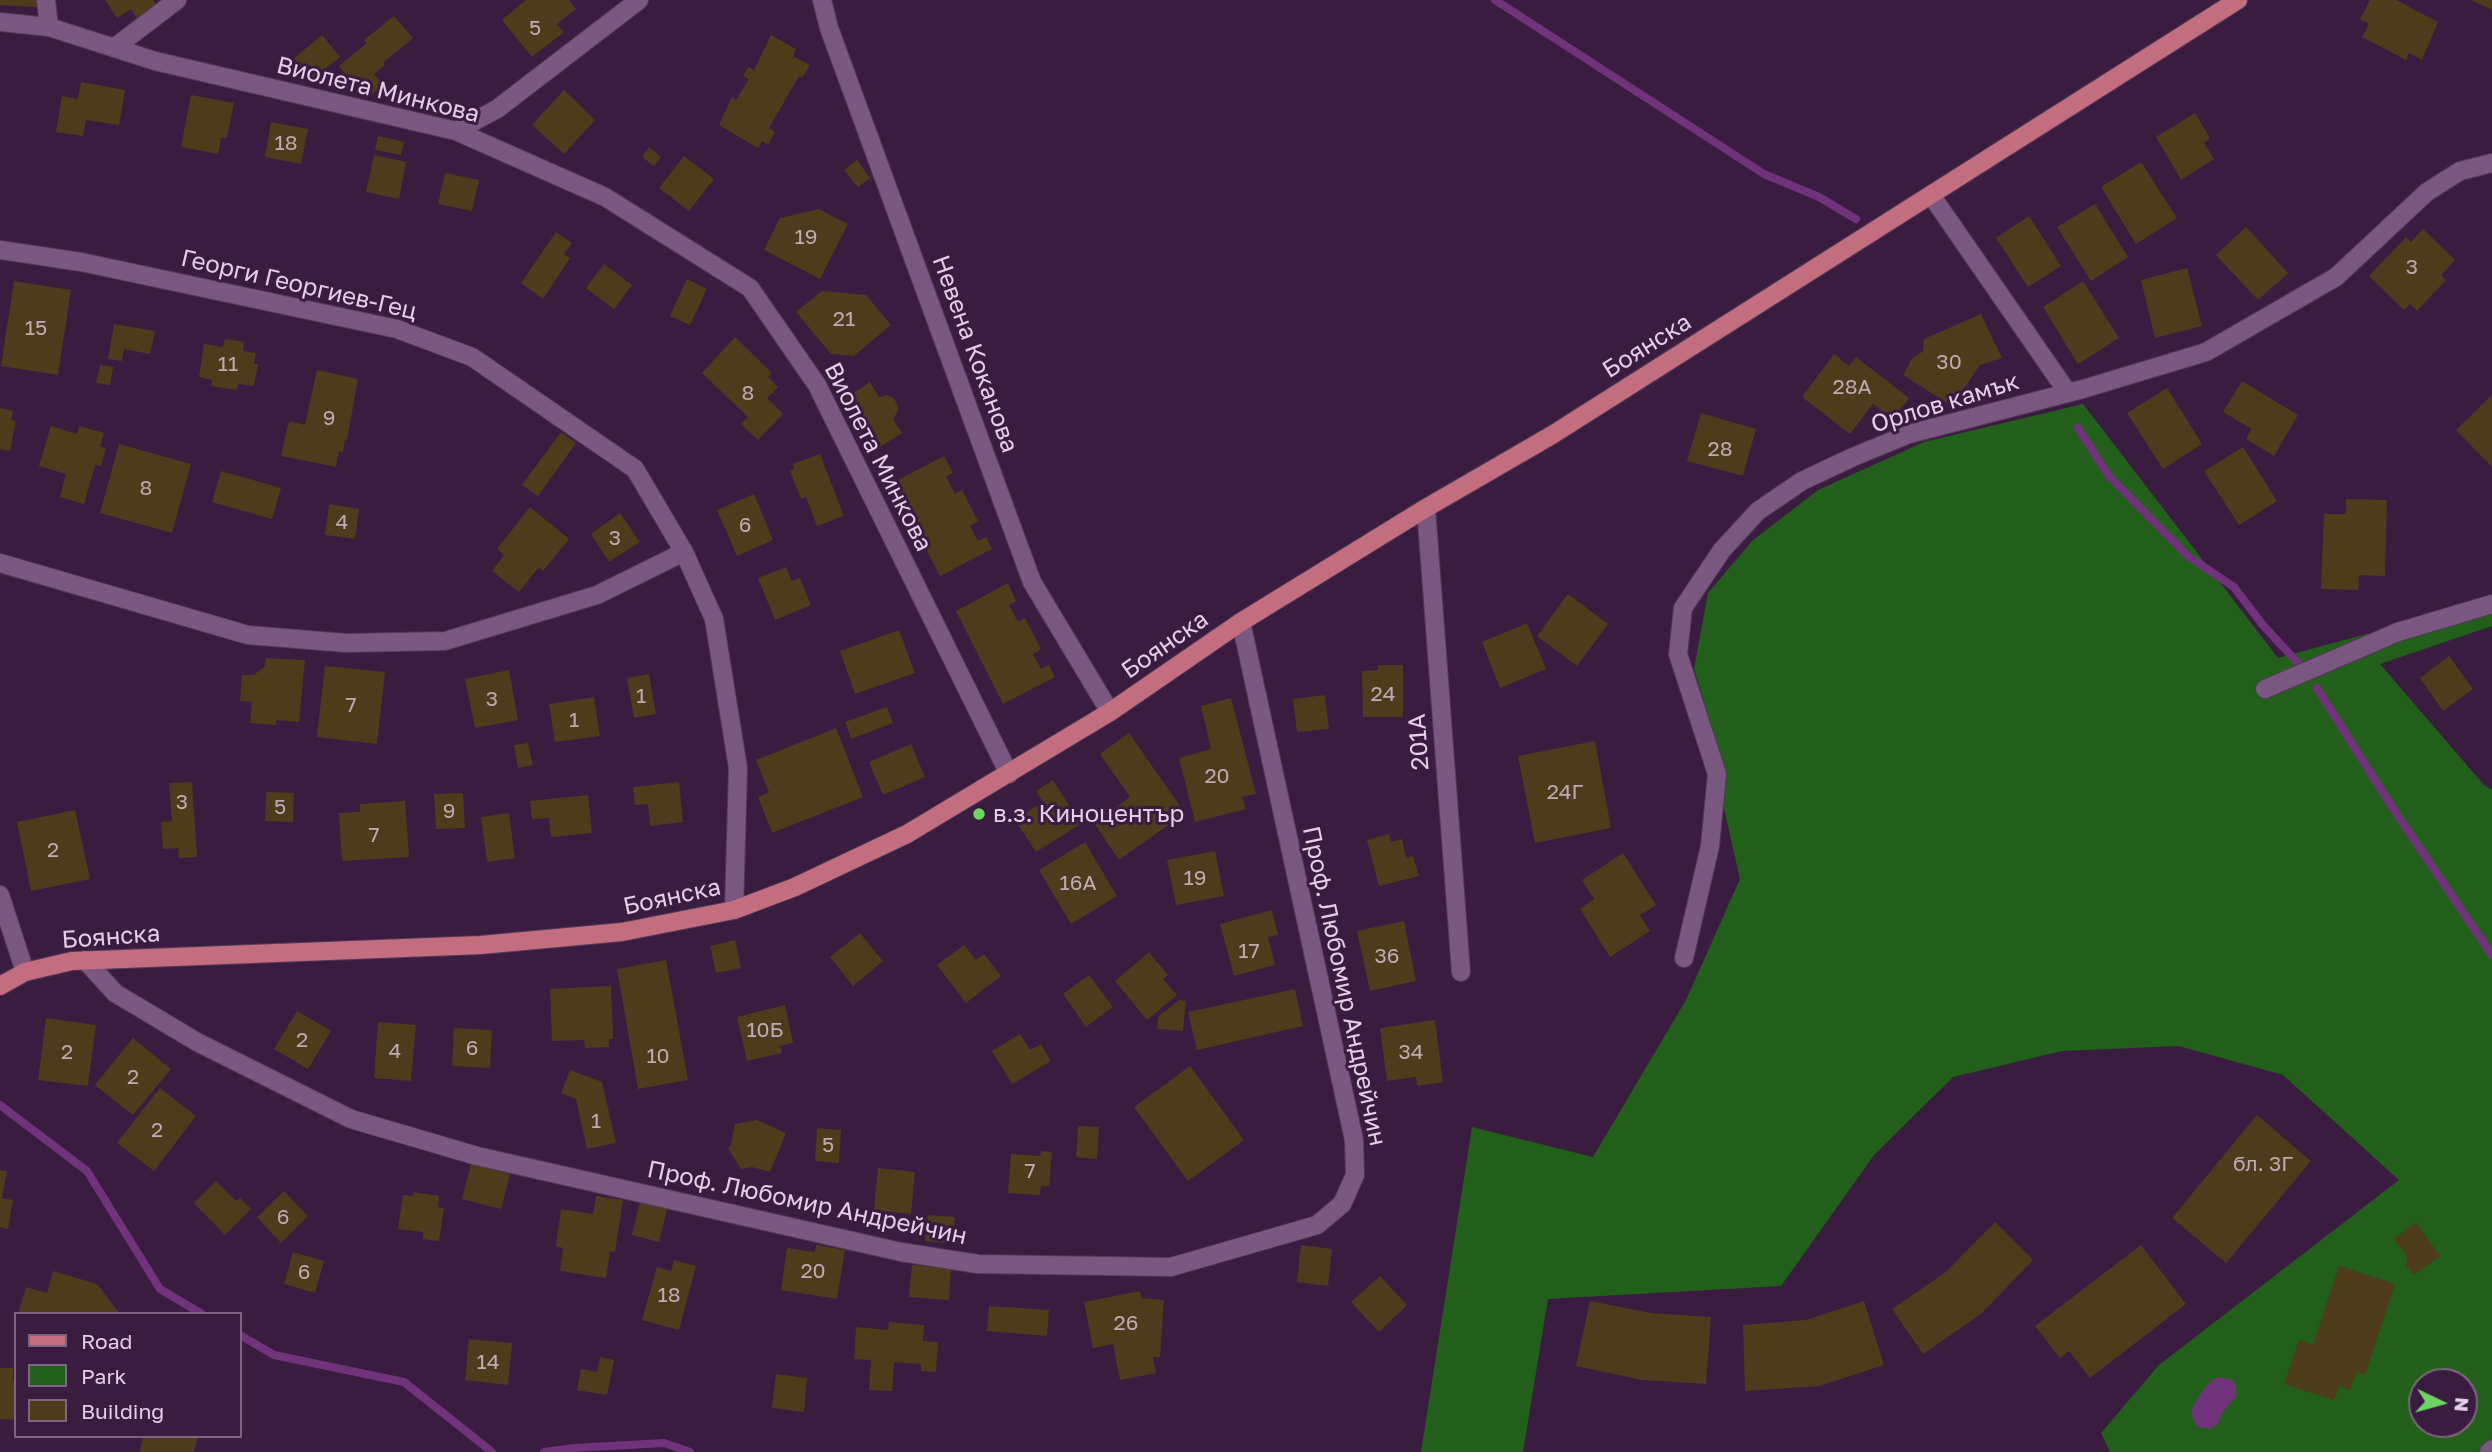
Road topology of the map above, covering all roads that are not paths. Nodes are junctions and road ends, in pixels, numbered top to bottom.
1 (46, 0) edge
2 (177, 0) edge
3 (639, 0) edge
4 (821, 0) edge
5 (2238, 0) edge
6 (0, 22) edge
7 (49, 27) junction
8 (114, 48) junction
9 (456, 131) junction
10 (2492, 163) edge
11 (1931, 195) junction
12 (0, 250) edge
13 (2068, 393) junction
14 (1426, 508) junction
15 (684, 552) junction
16 (0, 563) edge
17 (2492, 604) edge
18 (1241, 622) junction
19 (2265, 689) dead end
20 (1110, 712) junction
21 (1009, 774) junction
22 (0, 894) edge
23 (734, 910) junction
24 (1684, 958) dead end
25 (85, 960) junction
26 (25, 972) junction
27 (1461, 972) dead end
28 (0, 986) edge

1 - 7 street
2 - 8 street
3 - 9 street
4 - 20 street, Невена Коканова
5 - 11 main road, Боянска
6 - 7 street, Виолета Минкова
7 - 8 street, Виолета Минкова
8 - 9 street, Виолета Минкова
9 - 21 street, Виолета Минкова
10 - 13 street, Орлов камък
11 - 13 street
11 - 14 main road, Боянска
12 - 15 street, Георги Георгиев-Гец
13 - 24 street, Орлов камък
14 - 18 main road, Боянска
14 - 27 street, 201А
15 - 16 street
15 - 23 street, Георги Георгиев-Гец
17 - 19 street
18 - 20 main road, Боянска
18 - 25 street, Проф. Любомир Андрейчин
20 - 21 main road, Боянска
21 - 23 main road, Боянска
22 - 26 street
23 - 25 main road, Боянска
25 - 26 main road, Боянска
26 - 28 main road, Боянска

